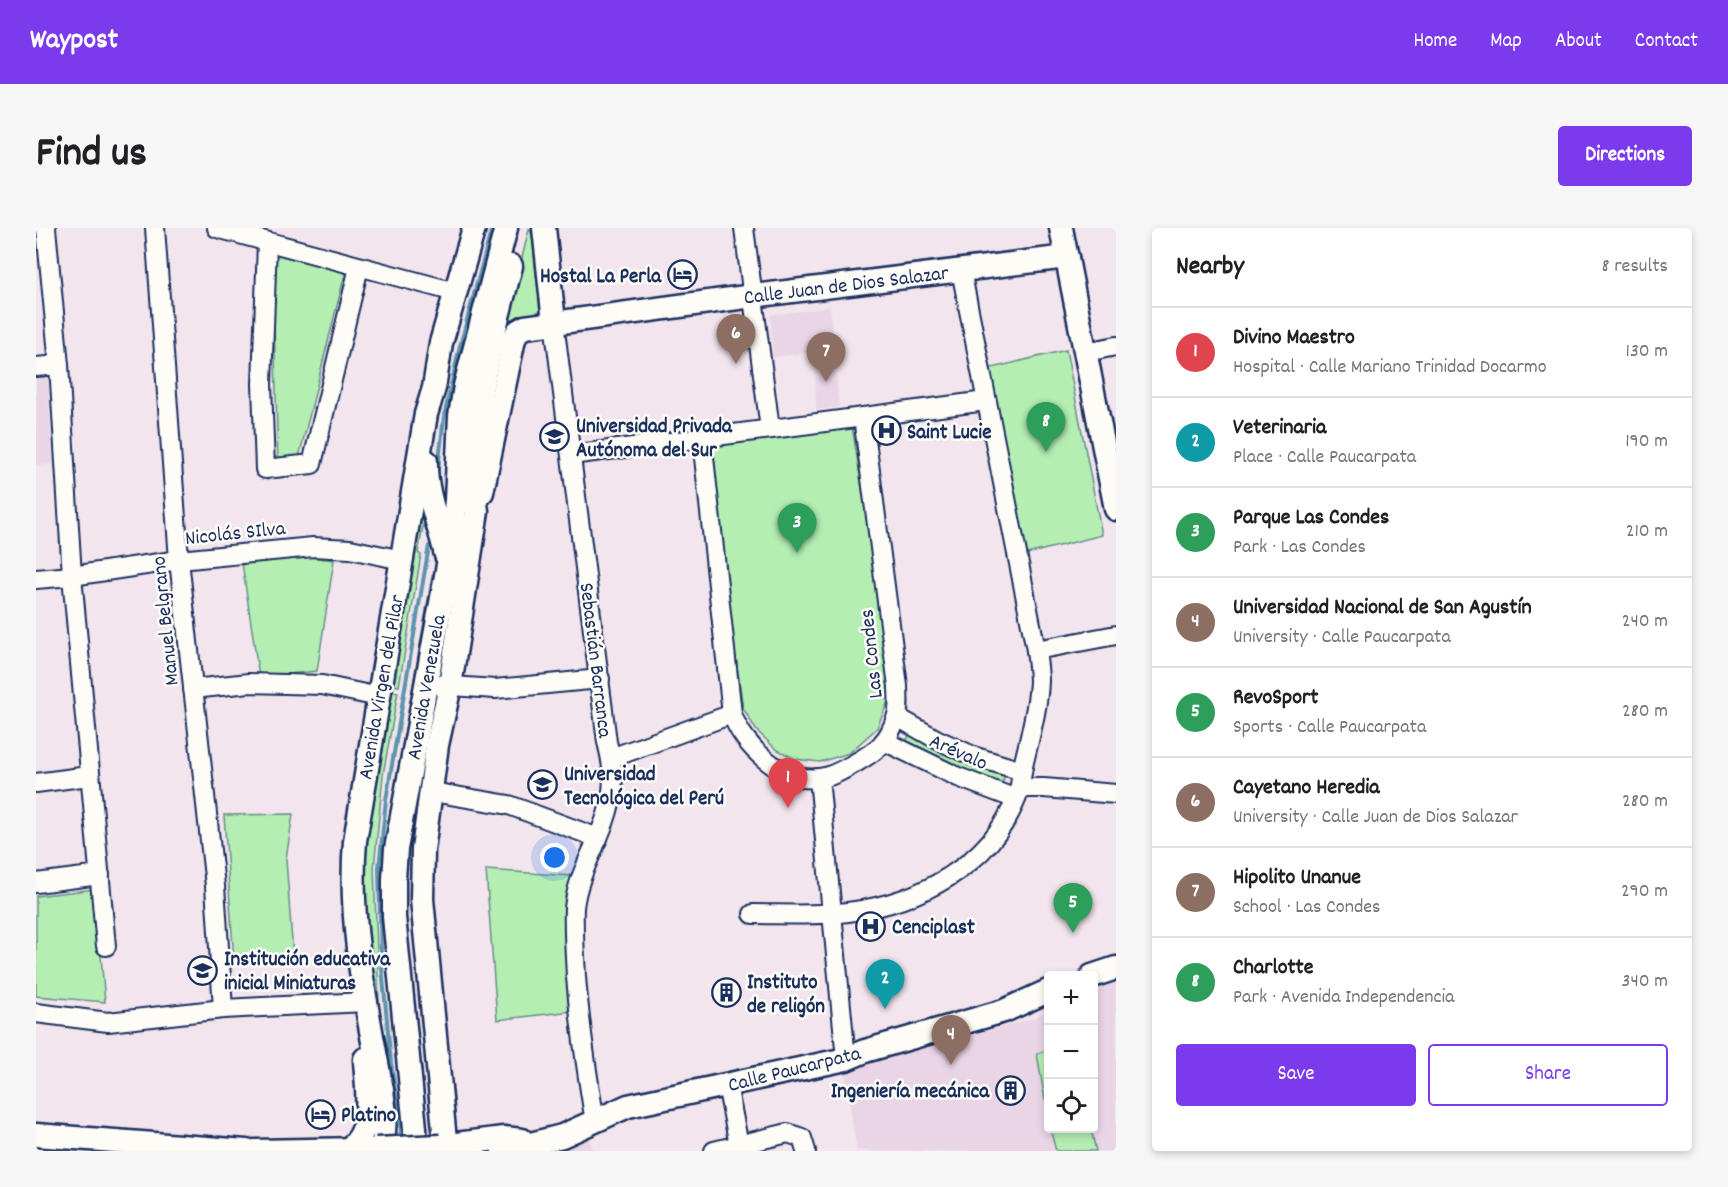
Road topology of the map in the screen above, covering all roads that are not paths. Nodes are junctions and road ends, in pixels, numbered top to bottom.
1 (46, 228) edge
2 (155, 228) edge
3 (218, 228) edge
4 (474, 228) edge
5 (506, 228) edge
6 (521, 228) edge
7 (544, 228) edge
8 (744, 228) edge
9 (1060, 228) edge
10 (267, 242) junction
11 (1067, 257) junction
12 (359, 267) junction
13 (961, 270) junction
14 (455, 292) junction
15 (753, 296) junction
16 (554, 322) junction
17 (1116, 346) edge
18 (1086, 352) junction
19 (59, 365) junction
20 (36, 367) edge
21 (434, 388) junction
22 (986, 401) junction
23 (863, 417) junction
24 (770, 429) junction
25 (702, 439) junction
26 (571, 455) junction
27 (1116, 509) edge
28 (477, 511) junction
29 (179, 560) junction
30 (402, 560) junction
31 (448, 562) junction
32 (72, 576) junction
33 (36, 579) edge
34 (1116, 635) edge
35 (1036, 650) junction
36 (600, 679) junction
37 (426, 683) junction
38 (450, 686) junction
39 (193, 689) junction
40 (379, 697) junction
41 (732, 714) junction
42 (897, 717) junction
43 (885, 741) junction
44 (437, 745) junction
45 (611, 758) junction
46 (89, 776) junction
47 (819, 778) junction
48 (36, 783) edge
49 (1019, 786) junction
50 (432, 792) junction
51 (1116, 794) edge
52 (598, 838) junction
53 (100, 875) junction
54 (36, 883) edge
55 (831, 913) junction
56 (753, 914) dead end
57 (106, 946) dead end
58 (1116, 968) edge
59 (1098, 973) edge
60 (1044, 993) edge
61 (224, 1009) junction
62 (368, 1012) junction
63 (36, 1013) edge
64 (846, 1059) junction
65 (727, 1086) junction
66 (595, 1122) junction
67 (36, 1135) edge
68 (538, 1141) junction
69 (739, 1145) junction
70 (440, 1148) edge
71 (348, 1149) junction
72 (379, 1150) edge
73 (246, 1151) edge
74 (254, 1151) edge
75 (415, 1151) edge
76 (503, 1151) edge
77 (714, 1151) edge
78 (806, 1151) edge

1 - 19 street
2 - 29 street, Manuel Belgrano
3 - 10 street
4 - 14 main road, Avenida Virgen del Pilar
5 - 31 main road, Avenida Venezuela
6 - 28 main road, Avenida Venezuela
7 - 16 main road, Sebastián Barranca
8 - 15 street
9 - 11 main road
10 - 12 street
10 - 12 street
11 - 13 main road, Calle Juan de Dios Salazar
11 - 18 main road
12 - 14 street
13 - 15 main road, Calle Juan de Dios Salazar
13 - 22 street
14 - 21 main road, Avenida Virgen del Pilar
15 - 16 main road, Calle Juan de Dios Salazar
15 - 24 street
16 - 26 street, Sebastián Barranca
16 - 28 main road, Calle Juan de Dios Salazar
17 - 18 street
18 - 27 main road
19 - 20 street
19 - 32 street
21 - 30 main road, Avenida Virgen del Pilar
21 - 31 main road
22 - 23 street
22 - 35 street
23 - 24 street
23 - 42 street, Las Condes
24 - 25 street
25 - 26 street
25 - 41 street
26 - 36 street, Sebastián Barranca
28 - 38 main road, Avenida Venezuela
29 - 30 street, Nicolás SIlva
29 - 32 street, Nicolás SIlva
29 - 39 street, Manuel Belgrano
30 - 40 main road, Avenida Virgen del Pilar
31 - 37 main road, Avenida Venezuela
32 - 33 street, Nicolás SIlva
32 - 46 street
34 - 35 street
35 - 49 street
36 - 38 street
36 - 45 street, Sebastián Barranca
37 - 38 street
37 - 75 main road, Avenida Venezuela
38 - 44 main road, Avenida Venezuela
39 - 40 street
39 - 61 street, Manuel Belgrano
40 - 62 main road, Avenida Virgen del Pilar
41 - 45 street
41 - 47 street
42 - 43 street, Las Condes
42 - 49 street, Arévalo
43 - 47 street, Las Condes
43 - 49 street, Arévalo
44 - 50 main road, Avenida Venezuela
44 - 70 main road, Avenida Venezuela
45 - 52 street, Sebastián Barranca
46 - 48 street
46 - 53 street
47 - 55 street
49 - 51 street
49 - 55 street
50 - 52 street
50 - 70 main road, Avenida Venezuela
52 - 66 street, Sebastián Barranca
53 - 54 street
53 - 57 street
55 - 56 street
55 - 64 street
58 - 59 main road
60 - 64 main road, Calle Paucarpata
61 - 62 street
61 - 63 street
62 - 71 main road
62 - 72 main road, Avenida Virgen del Pilar
64 - 65 main road, Calle Paucarpata
65 - 66 main road, Calle Paucarpata
65 - 69 street
66 - 68 main road, Calle Paucarpata
67 - 73 main road
68 - 70 main road, Calle Paucarpata
68 - 76 main road, Calle Paucarpata
69 - 77 street
69 - 78 street
70 - 72 main road, Calle Paucarpata, bridge
71 - 72 main road, Calle Paucarpata
71 - 74 main road, Calle Paucarpata

